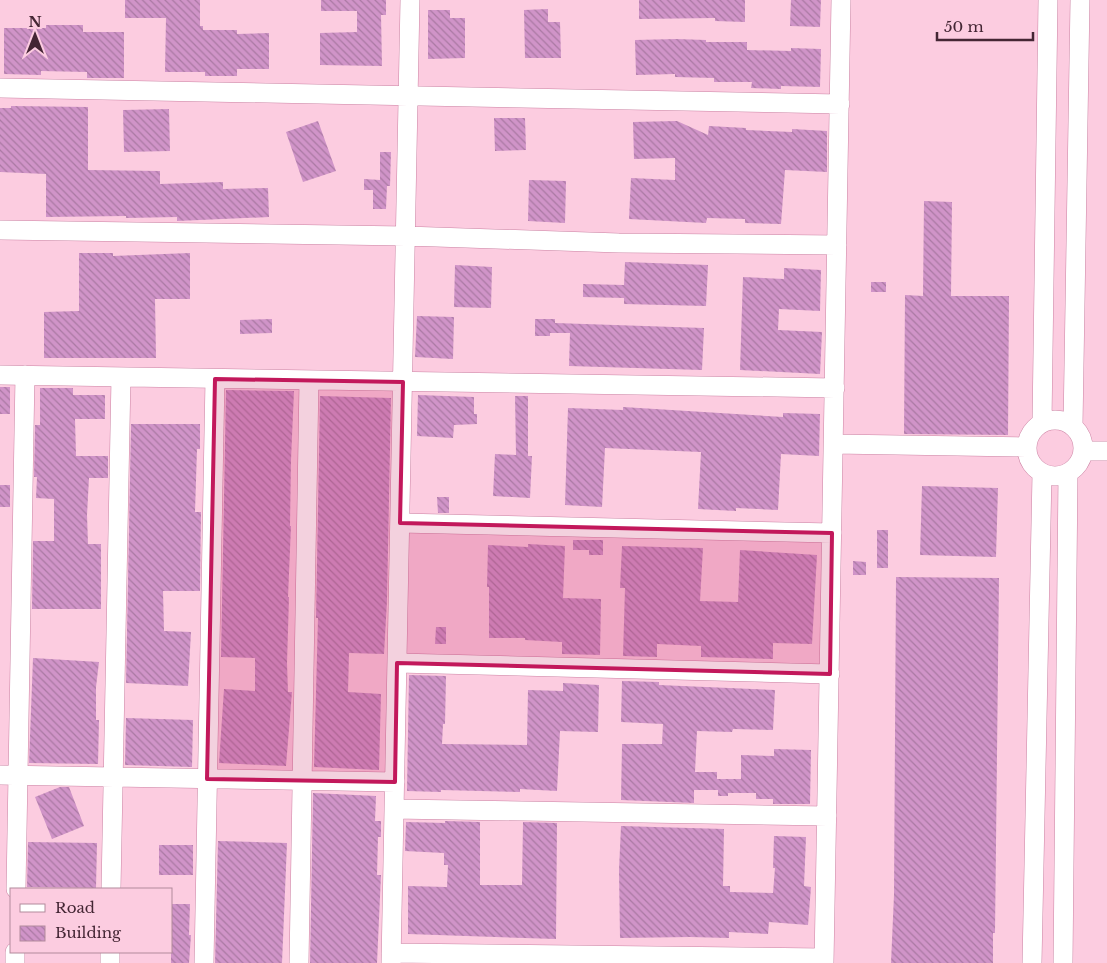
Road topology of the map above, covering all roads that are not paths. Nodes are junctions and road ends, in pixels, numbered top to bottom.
1 (410, 0) edge
2 (841, 0) edge
3 (1048, 0) edge
4 (1080, 0) edge
5 (0, 88) edge
6 (408, 96) junction
7 (840, 104) junction
8 (0, 230) edge
9 (406, 236) junction
10 (837, 246) junction
11 (0, 375) edge
12 (25, 375) junction
13 (122, 377) junction
14 (215, 379) junction
15 (309, 380) junction
16 (403, 382) junction
17 (835, 388) junction
18 (1042, 423) junction
19 (1073, 426) junction
20 (834, 444) junction
21 (1026, 447) junction
22 (1084, 451) junction
23 (1107, 451) edge
24 (1042, 474) junction
25 (1068, 474) junction
26 (400, 523) junction
27 (832, 533) junction
28 (397, 664) junction
29 (830, 674) junction
30 (9, 775) edge
31 (114, 777) junction
32 (208, 779) junction
33 (302, 780) junction
34 (395, 782) junction
35 (394, 809) junction
36 (827, 816) junction
37 (16, 888) edge
38 (111, 888) edge
39 (391, 958) edge
40 (824, 961) edge
41 (204, 963) edge
42 (299, 963) edge
43 (1032, 963) edge
44 (1062, 963) edge

1 - 6 street
2 - 7 street
3 - 18 street
4 - 19 street
5 - 6 street
6 - 7 street
6 - 9 street
7 - 10 street
8 - 9 street
9 - 10 street
9 - 16 street
10 - 17 street
11 - 12 street
12 - 13 street
12 - 30 street
13 - 14 street
13 - 31 street
14 - 15 street
14 - 32 street
15 - 16 street
15 - 33 street
16 - 17 street
16 - 26 street
17 - 20 street
18 - 19 street
18 - 21 street
19 - 22 street
20 - 21 street
20 - 27 street
21 - 24 street
22 - 23 street
22 - 25 street
24 - 25 street
24 - 43 street
25 - 44 street
26 - 27 street
26 - 28 street
27 - 29 street
28 - 29 street
28 - 34 street
29 - 36 street
30 - 31 street
30 - 37 street
31 - 32 street
31 - 38 street
32 - 33 street
32 - 41 street
33 - 34 street
33 - 42 street
34 - 35 street
35 - 36 street
35 - 39 street
36 - 40 street
39 - 40 street

